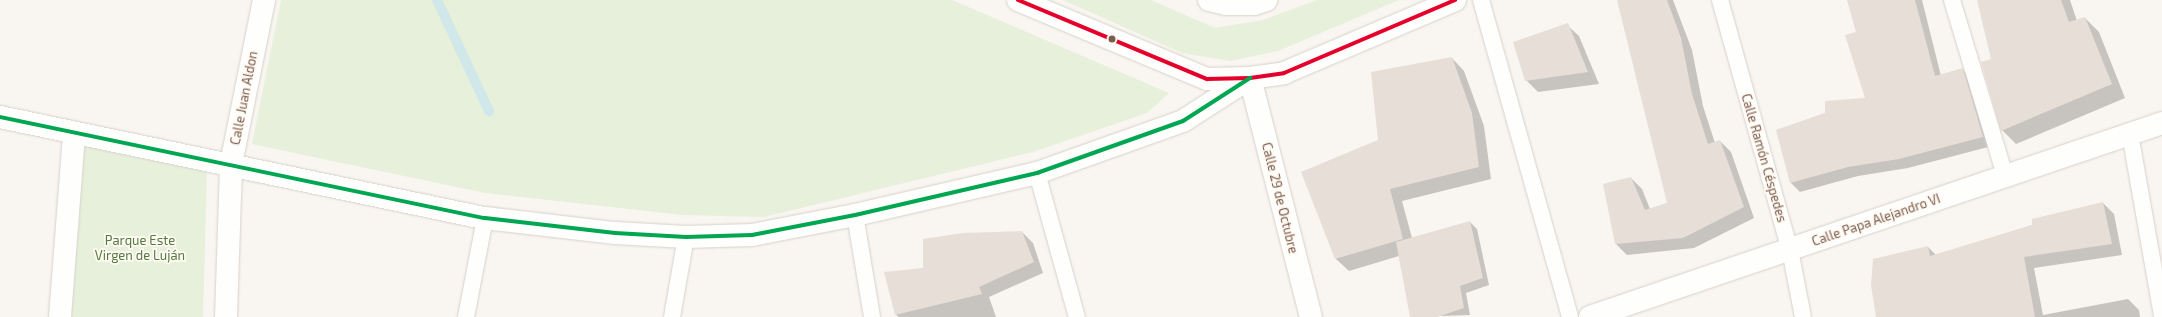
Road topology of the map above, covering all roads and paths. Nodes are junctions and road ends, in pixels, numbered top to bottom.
1 (264, 0) edge
2 (1018, 0) edge
3 (1266, 0) edge
4 (1455, 0) edge
5 (1480, 0) edge
6 (1720, 0) edge
7 (1952, 0) edge
8 (1220, 1) edge
9 (1250, 78) junction
10 (0, 117) edge
11 (2162, 124) edge
12 (74, 134) junction
13 (2130, 134) junction
14 (231, 164) junction
15 (1037, 173) junction
16 (2005, 176) junction
17 (855, 216) junction
18 (485, 218) junction
19 (686, 237) junction
20 (1790, 250) junction
21 (2162, 315) edge
22 (60, 317) edge
23 (226, 317) edge
24 (466, 317) edge
25 (672, 317) edge
26 (872, 317) edge
27 (1077, 317) edge
28 (1311, 317) edge
29 (1570, 317) edge
30 (1590, 317) edge
31 (1803, 317) edge

1 - 14 street, Calle Juan Aldon
2 - 9 street
3 - 8 street
4 - 9 street
5 - 29 lane
6 - 20 lane, Calle Ramón Céspedes
7 - 16 lane
9 - 15 street
9 - 28 street, Calle 29 de Octubre
10 - 12 street
11 - 13 street, Calle Papa Alejandro VI
12 - 14 street
12 - 22 street
13 - 16 street, Calle Papa Alejandro VI
13 - 21 lane
14 - 18 street
14 - 23 street, Calle Juan Aldon
15 - 17 street
15 - 27 lane
16 - 20 street, Calle Papa Alejandro VI
17 - 19 street
17 - 26 lane
18 - 19 street
18 - 24 lane
19 - 25 lane
20 - 30 street, Calle Papa Alejandro VI
20 - 31 lane, Calle Ramón Céspedes

